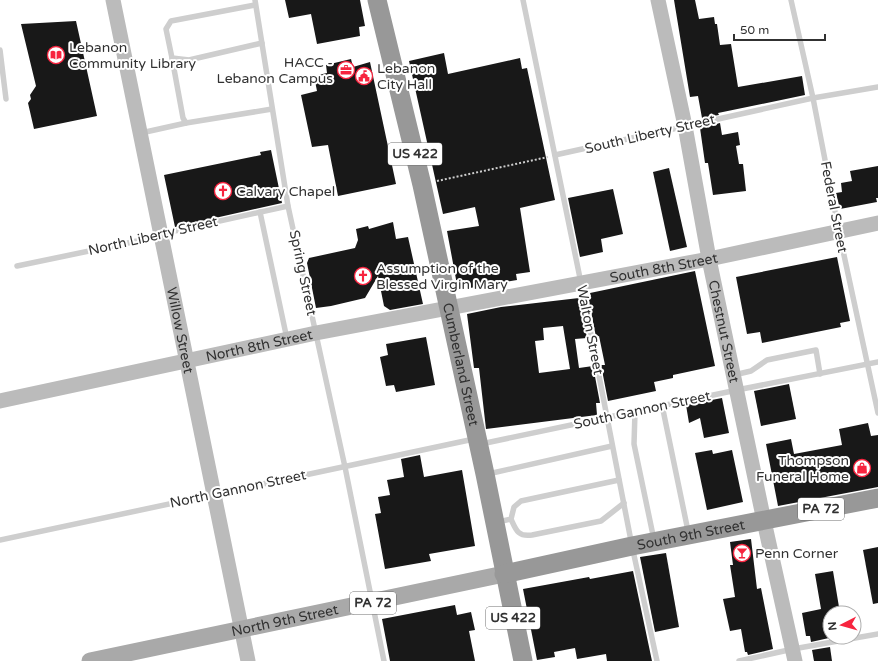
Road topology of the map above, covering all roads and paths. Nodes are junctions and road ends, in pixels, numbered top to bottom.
1 (113, 0) edge
2 (377, 0) edge
3 (523, 0) edge
4 (658, 0) edge
5 (791, 0) edge
6 (255, 3) edge
7 (262, 43) junction
8 (0, 50) edge
9 (172, 58) junction
10 (878, 87) edge
11 (813, 98) junction
12 (6, 99) dead end
13 (272, 109) junction
14 (186, 123) junction
15 (685, 126) junction
16 (140, 133) junction
17 (555, 155) junction
18 (422, 184) junction
19 (288, 206) junction
20 (260, 212) junction
21 (878, 223) edge
22 (839, 232) junction
23 (161, 234) junction
24 (709, 259) junction
25 (17, 266) dead end
26 (581, 283) junction
27 (449, 309) junction
28 (316, 333) junction
29 (288, 340) junction
30 (187, 362) junction
31 (878, 362) edge
32 (868, 365) junction
33 (820, 374) junction
34 (734, 375) junction
35 (737, 390) junction
36 (0, 401) edge
37 (662, 405) junction
38 (634, 412) junction
39 (878, 413) edge
40 (607, 418) junction
41 (477, 441) junction
42 (612, 446) junction
43 (345, 467) junction
44 (485, 474) junction
45 (619, 480) junction
46 (214, 494) junction
47 (878, 498) edge
48 (624, 503) junction
49 (502, 521) junction
50 (764, 521) junction
51 (689, 536) junction
52 (0, 540) edge
53 (654, 542) junction
54 (632, 546) junction
55 (504, 574) junction
56 (372, 603) junction
57 (242, 630) junction
58 (878, 634) edge
59 (794, 655) edge
60 (90, 661) edge
61 (248, 661) edge
62 (384, 661) edge
63 (522, 661) edge
64 (657, 661) edge
65 (739, 661) edge

1 - 16 street, Willow Street
2 - 18 highway, Cumberland Street / US 422
3 - 17 lane, Walton Street
4 - 15 street, Chestnut Street
5 - 11 lane, Federal Street
6 - 7 lane, Spring Street
6 - 9 lane
7 - 9 lane
7 - 13 lane, Spring Street
8 - 12 lane
9 - 14 lane
10 - 11 lane, South Liberty Street
11 - 15 lane, South Liberty Street
11 - 22 lane, Federal Street
13 - 14 lane
13 - 19 lane, Spring Street
14 - 16 lane
15 - 17 lane, South Liberty Street
15 - 24 street, Chestnut Street
16 - 23 street, Willow Street
17 - 18 path
17 - 26 lane, Walton Street
18 - 27 highway, Cumberland Street / US 422
19 - 20 lane, North Liberty Street
19 - 28 lane, Spring Street
20 - 23 lane, North Liberty Street
20 - 29 lane
21 - 22 street, South 8th Street
22 - 24 street, South 8th Street
22 - 32 lane, Federal Street
23 - 25 lane, North Liberty Street
23 - 30 street, Willow Street
24 - 26 street, South 8th Street
24 - 34 street, Chestnut Street
26 - 27 street, South 8th Street
26 - 40 lane, Walton Street
27 - 28 street, North 8th Street
27 - 41 highway, Cumberland Street / US 422
28 - 29 street, North 8th Street
28 - 43 lane, Spring Street
29 - 30 street, North 8th Street
30 - 36 street, North 8th Street
30 - 46 street, Willow Street
31 - 32 lane, South Gannon Street
32 - 33 lane, South Gannon Street
32 - 39 lane, Federal Street
33 - 34 lane
33 - 35 lane, South Gannon Street
34 - 35 street, Chestnut Street
35 - 37 lane, South Gannon Street
35 - 50 street, Chestnut Street
37 - 38 lane, South Gannon Street
37 - 51 lane
38 - 40 lane, South Gannon Street
38 - 53 lane
40 - 41 lane, South Gannon Street
40 - 42 lane, Walton Street
41 - 43 lane, North Gannon Street
41 - 44 highway, Cumberland Street / US 422
42 - 44 lane
42 - 45 lane, Walton Street
43 - 46 lane, North Gannon Street
43 - 56 lane, Spring Street
44 - 49 highway, Cumberland Street / US 422
45 - 48 lane, Walton Street
45 - 49 lane
46 - 52 lane, North Gannon Street
46 - 57 street, Willow Street
47 - 50 highway, South 9th Street / PA 72
48 - 49 lane
48 - 54 lane, Walton Street
49 - 55 highway, Cumberland Street / US 422
50 - 51 highway, South 9th Street / PA 72
50 - 59 street, Chestnut Street
51 - 53 highway, South 9th Street / PA 72
53 - 54 highway, South 9th Street / PA 72
54 - 55 highway, South 9th Street / PA 72
54 - 64 lane, Walton Street
55 - 56 main road, North 9th Street / PA 72
55 - 63 highway, Cumberland Street / US 422
56 - 57 main road, North 9th Street / PA 72
56 - 62 lane, Spring Street
57 - 60 main road, North 9th Street / PA 72
57 - 61 street, Willow Street
58 - 59 lane
59 - 65 lane

